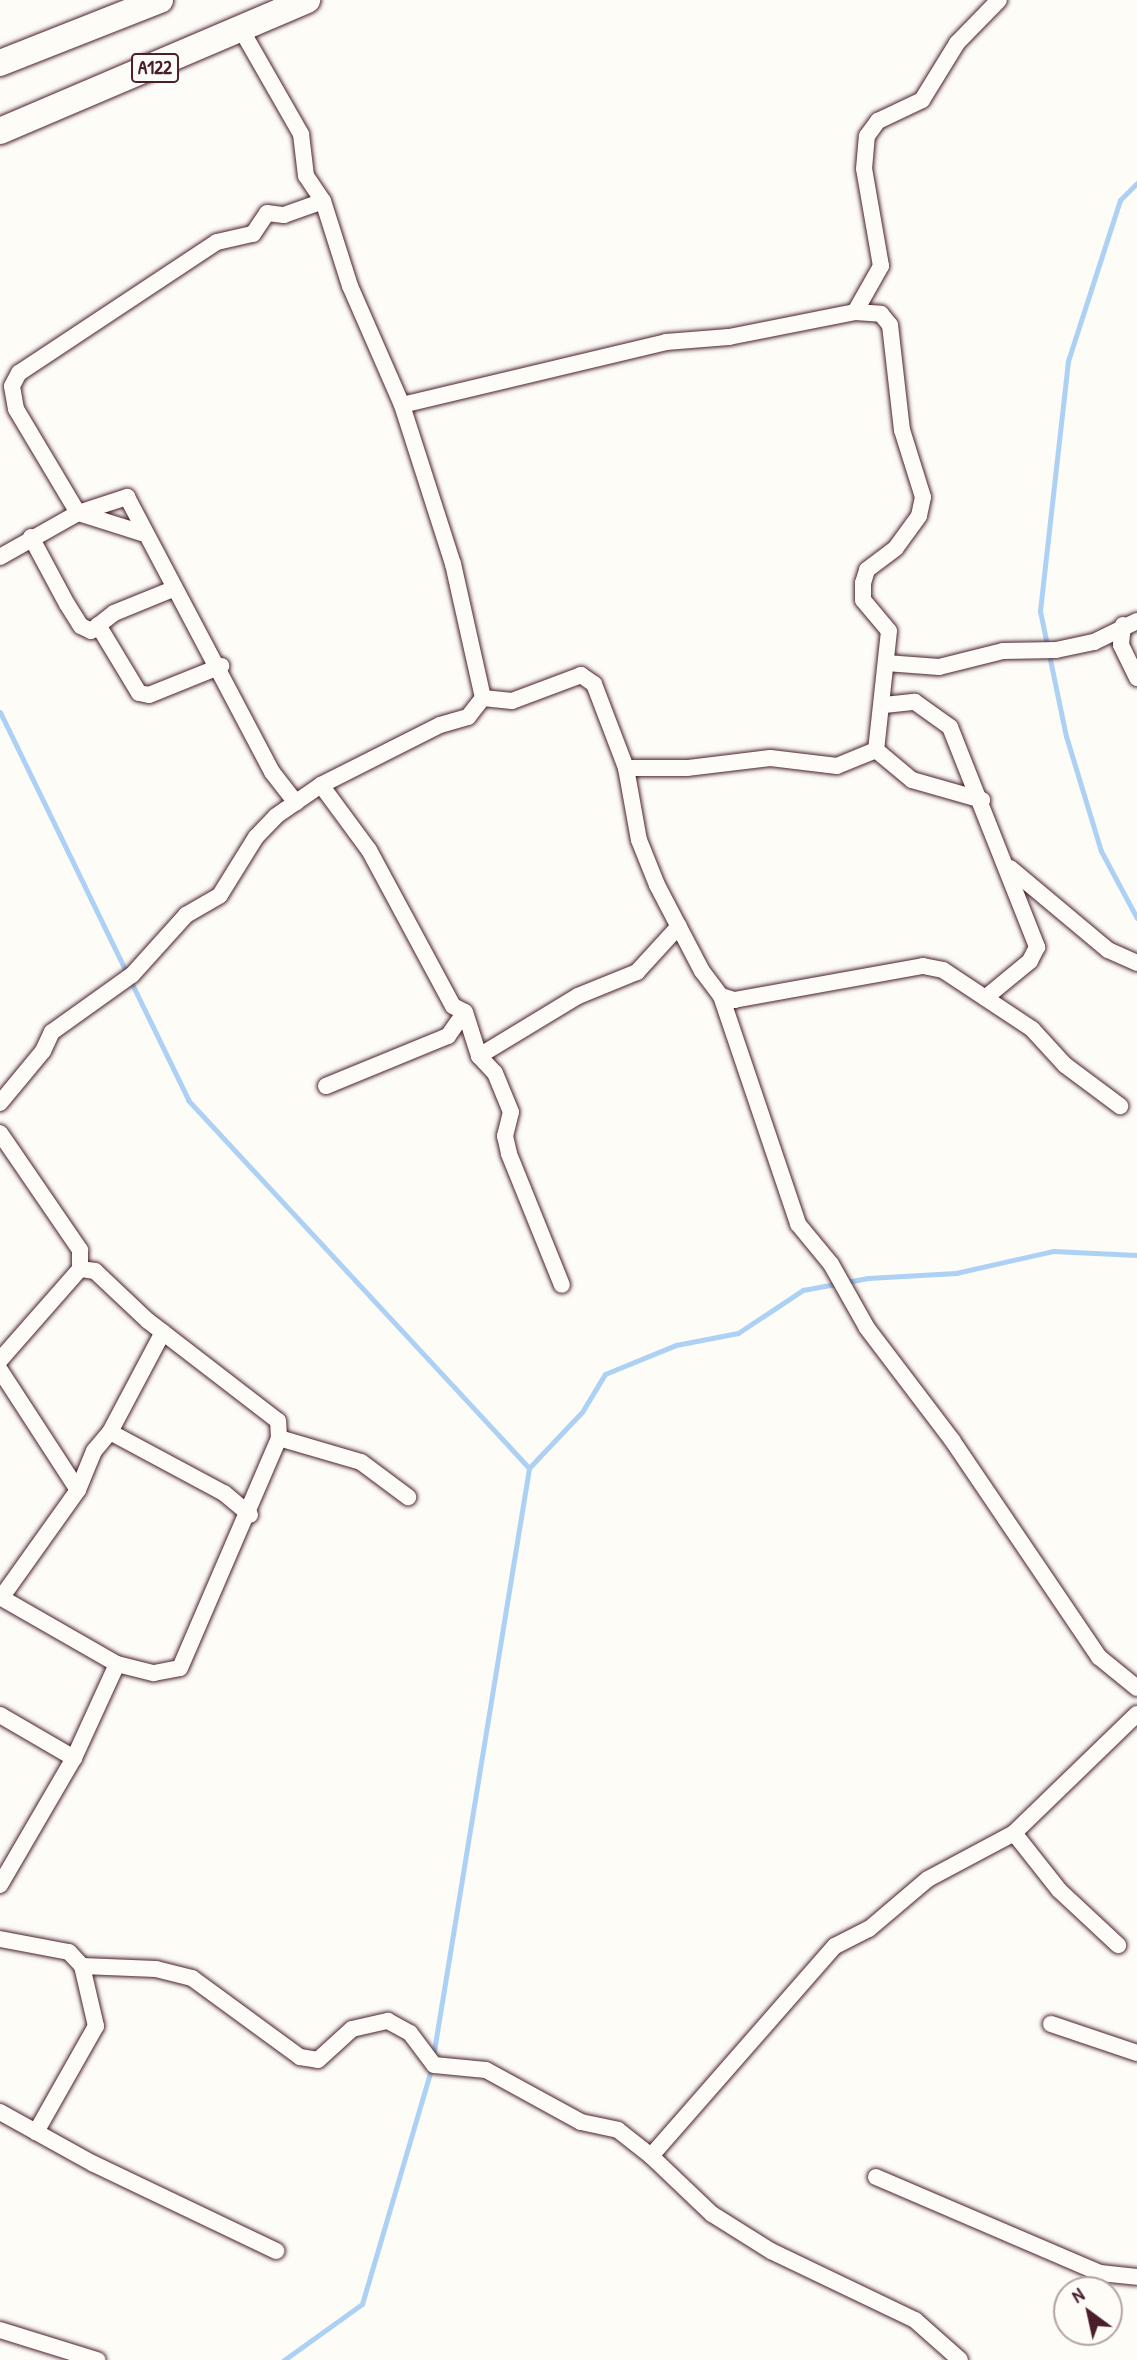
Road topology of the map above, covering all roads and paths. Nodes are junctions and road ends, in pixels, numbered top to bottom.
1 (160, 0) edge
2 (307, 0) edge
3 (999, 0) edge
4 (242, 31) junction
5 (0, 62) edge
6 (0, 131) edge
7 (323, 201) junction
8 (855, 312) junction
9 (402, 405) junction
10 (78, 513) junction
11 (142, 533) junction
12 (31, 537) junction
13 (0, 557) edge
14 (173, 589) junction
15 (1130, 623) edge
16 (98, 625) junction
17 (886, 663) junction
18 (221, 666) junction
19 (1137, 678) edge
20 (483, 698) junction
21 (884, 705) junction
22 (876, 750) junction
23 (626, 768) junction
24 (321, 786) junction
25 (982, 800) junction
26 (296, 803) junction
27 (1006, 864) junction
28 (1036, 894) junction
29 (1022, 909) junction
30 (679, 926) junction
31 (1137, 963) edge
32 (721, 996) junction
33 (985, 998) junction
34 (465, 1012) junction
35 (479, 1056) junction
36 (326, 1086) dead end
37 (0, 1103) edge
38 (1120, 1106) dead end
39 (0, 1133) edge
40 (80, 1269) junction
41 (562, 1285) dead end
42 (163, 1332) junction
43 (0, 1360) edge
44 (0, 1370) edge
45 (110, 1432) junction
46 (279, 1438) junction
47 (78, 1490) junction
48 (408, 1497) dead end
49 (250, 1515) junction
50 (0, 1597) edge
51 (117, 1664) junction
52 (1137, 1688) edge
53 (1137, 1714) edge
54 (0, 1715) edge
55 (74, 1758) junction
56 (1014, 1833) junction
57 (0, 1885) edge
58 (0, 1939) edge
59 (1118, 1945) dead end
60 (82, 1966) junction
61 (1051, 2024) dead end
62 (1137, 2053) edge
63 (0, 2112) edge
64 (36, 2132) junction
65 (651, 2156) junction
66 (876, 2177) dead end
67 (276, 2251) dead end
68 (1137, 2277) edge
69 (0, 2330) edge
70 (97, 2360) edge
71 (960, 2360) edge

1 - 5 highway
2 - 4 highway, A122
3 - 8 street
4 - 6 highway, A122
4 - 7 street
7 - 9 street
7 - 10 street
8 - 9 street
8 - 17 street
9 - 20 street
10 - 11 street
10 - 11 street
10 - 12 street
11 - 14 street
12 - 13 street
12 - 16 street
14 - 16 street
14 - 18 street
15 - 17 street
15 - 19 street
16 - 18 street
17 - 21 street
18 - 26 street
20 - 23 street
20 - 24 street
21 - 22 street
21 - 25 street
22 - 23 street
22 - 25 street
23 - 30 street
24 - 26 street
24 - 34 street
25 - 27 street
26 - 37 street
27 - 28 street
27 - 29 street
28 - 29 street
28 - 31 street
29 - 33 street
30 - 32 street
30 - 35 street
32 - 33 street
32 - 52 street
33 - 38 street
34 - 35 street
34 - 36 street
35 - 41 street
39 - 40 street
40 - 42 street
40 - 43 street
42 - 45 street
42 - 46 street
44 - 47 street
45 - 47 street
45 - 49 street
46 - 48 street
46 - 49 street
47 - 50 street
49 - 51 street
50 - 51 street
51 - 55 street
53 - 56 street
54 - 55 street
55 - 57 street
56 - 59 street
56 - 65 street
58 - 60 street
60 - 64 street
60 - 65 street
61 - 62 street
63 - 64 street
64 - 67 street
65 - 71 street
66 - 68 street
69 - 70 street

